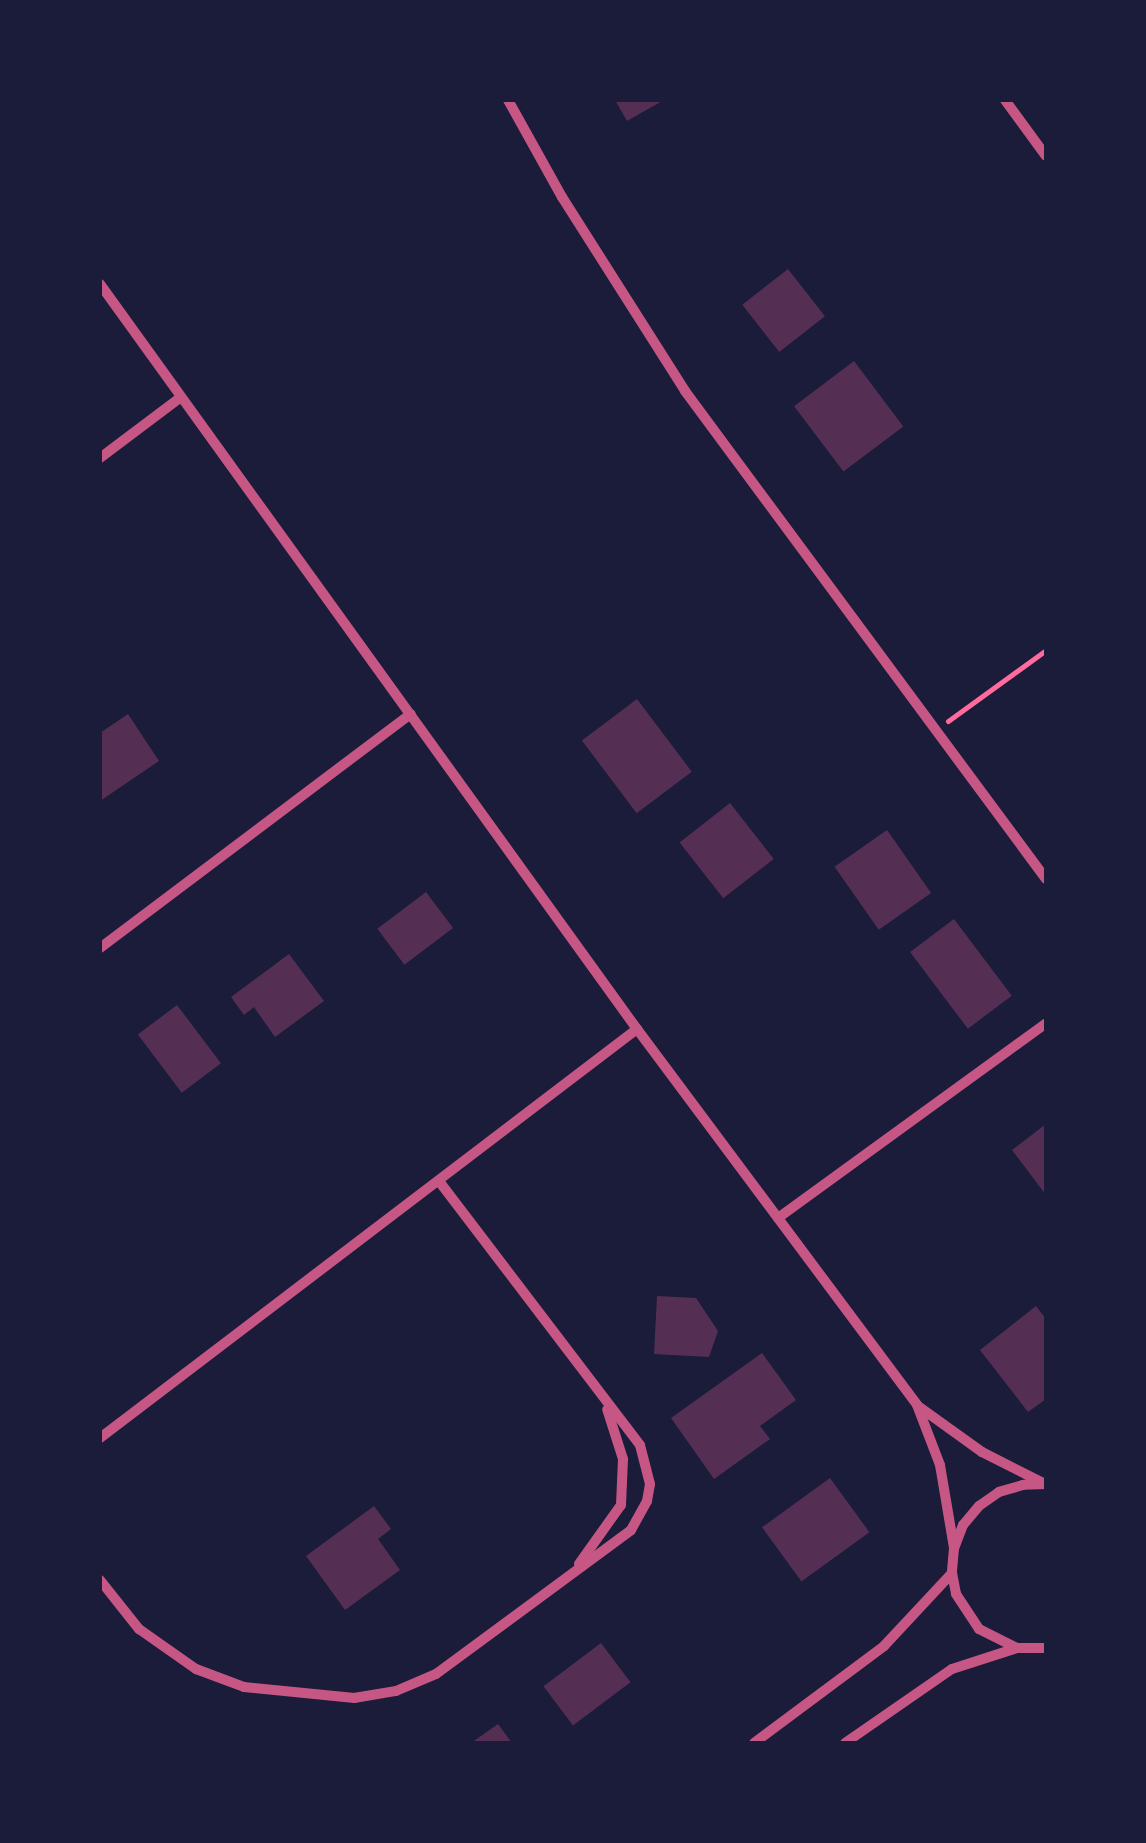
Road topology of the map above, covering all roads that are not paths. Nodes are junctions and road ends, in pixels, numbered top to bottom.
1 (508, 100) edge
2 (1004, 100) edge
3 (1046, 156) edge
4 (100, 284) edge
5 (181, 397) junction
6 (100, 458) edge
7 (411, 714) junction
8 (1046, 879) edge
9 (100, 948) edge
10 (1046, 1023) edge
11 (637, 1029) junction
12 (438, 1181) junction
13 (778, 1218) junction
14 (600, 1396) junction
15 (917, 1405) junction
16 (100, 1438) edge
17 (1046, 1484) edge
18 (954, 1548) junction
19 (952, 1573) junction
20 (568, 1577) junction
21 (100, 1580) edge
22 (1018, 1648) junction
23 (1046, 1651) edge
24 (754, 1743) edge
25 (845, 1743) edge

1 - 8 street
2 - 3 street
4 - 5 street
5 - 6 street
5 - 7 street
7 - 9 street
7 - 11 street
10 - 13 street
11 - 12 street
11 - 13 street
12 - 14 street
12 - 16 street
13 - 15 street
14 - 20 street
14 - 20 street
15 - 17 street
15 - 18 street
17 - 18 street
18 - 19 street
19 - 22 street
19 - 24 street
20 - 21 street
22 - 23 street
22 - 25 street

